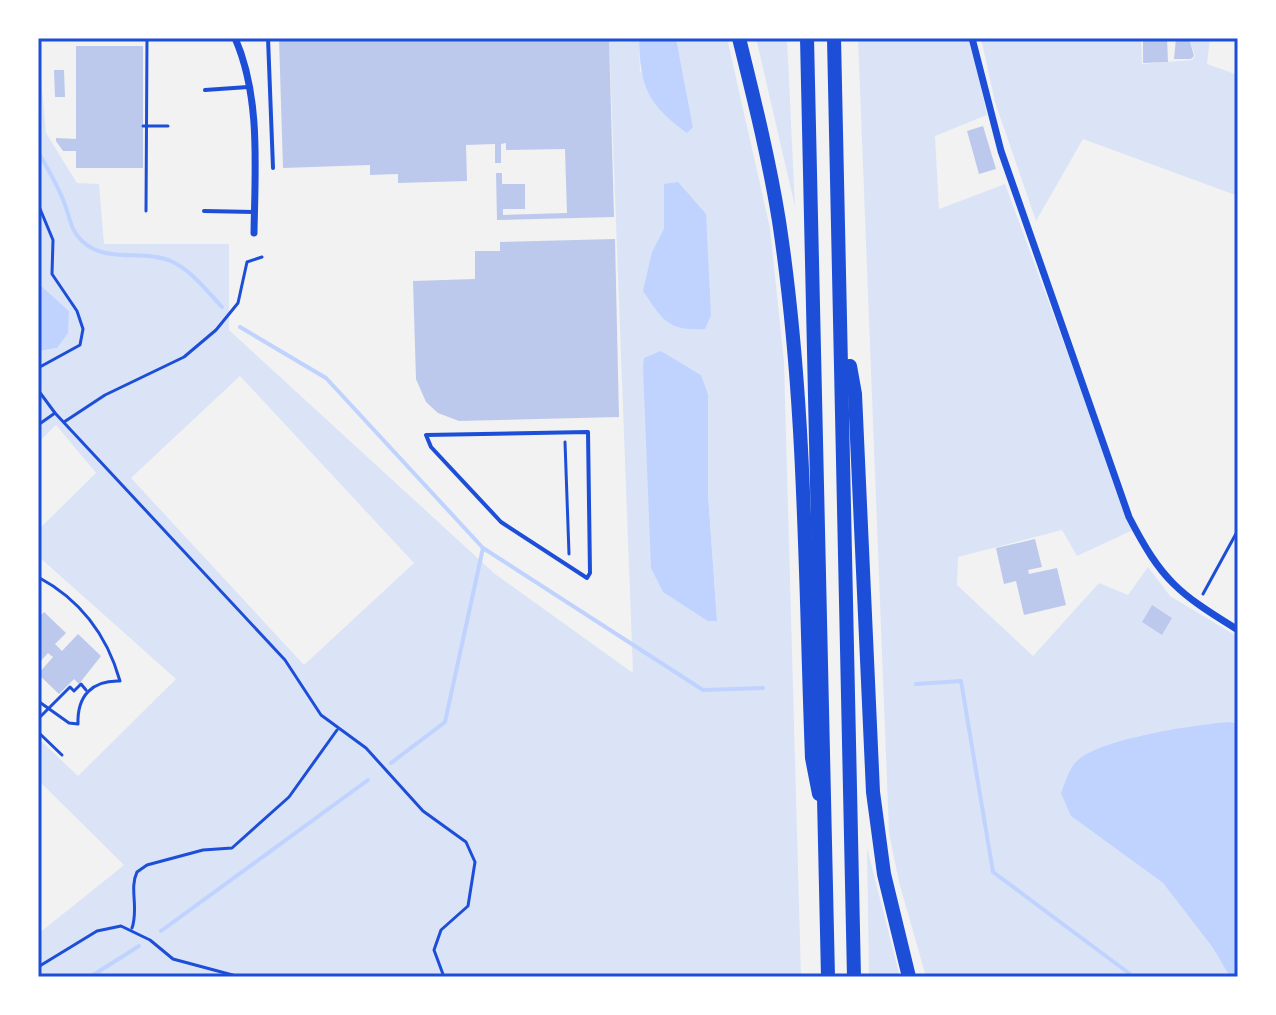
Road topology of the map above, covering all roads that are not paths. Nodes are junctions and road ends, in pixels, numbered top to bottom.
1 (69, 38) edge
2 (235, 38) edge
3 (268, 38) edge
4 (739, 38) edge
5 (807, 38) edge
6 (834, 38) edge
7 (972, 38) edge
8 (118, 39) edge
9 (250, 87) junction
10 (205, 90) dead end
11 (273, 168) dead end
12 (204, 211) dead end
13 (254, 212) junction
14 (254, 233) dead end
15 (842, 314) junction
16 (565, 432) joint
17 (1238, 630) edge
18 (826, 830) junction
19 (828, 977) edge
20 (854, 977) edge
21 (909, 977) edge

1 - 8 lane
2 - 9 street
3 - 11 lane
4 - 18 highway
5 - 18 highway
6 - 15 highway
7 - 17 street
9 - 10 lane
9 - 13 street
12 - 13 lane
13 - 14 street
15 - 20 highway
15 - 21 highway
16 - 16 lane
18 - 19 highway

